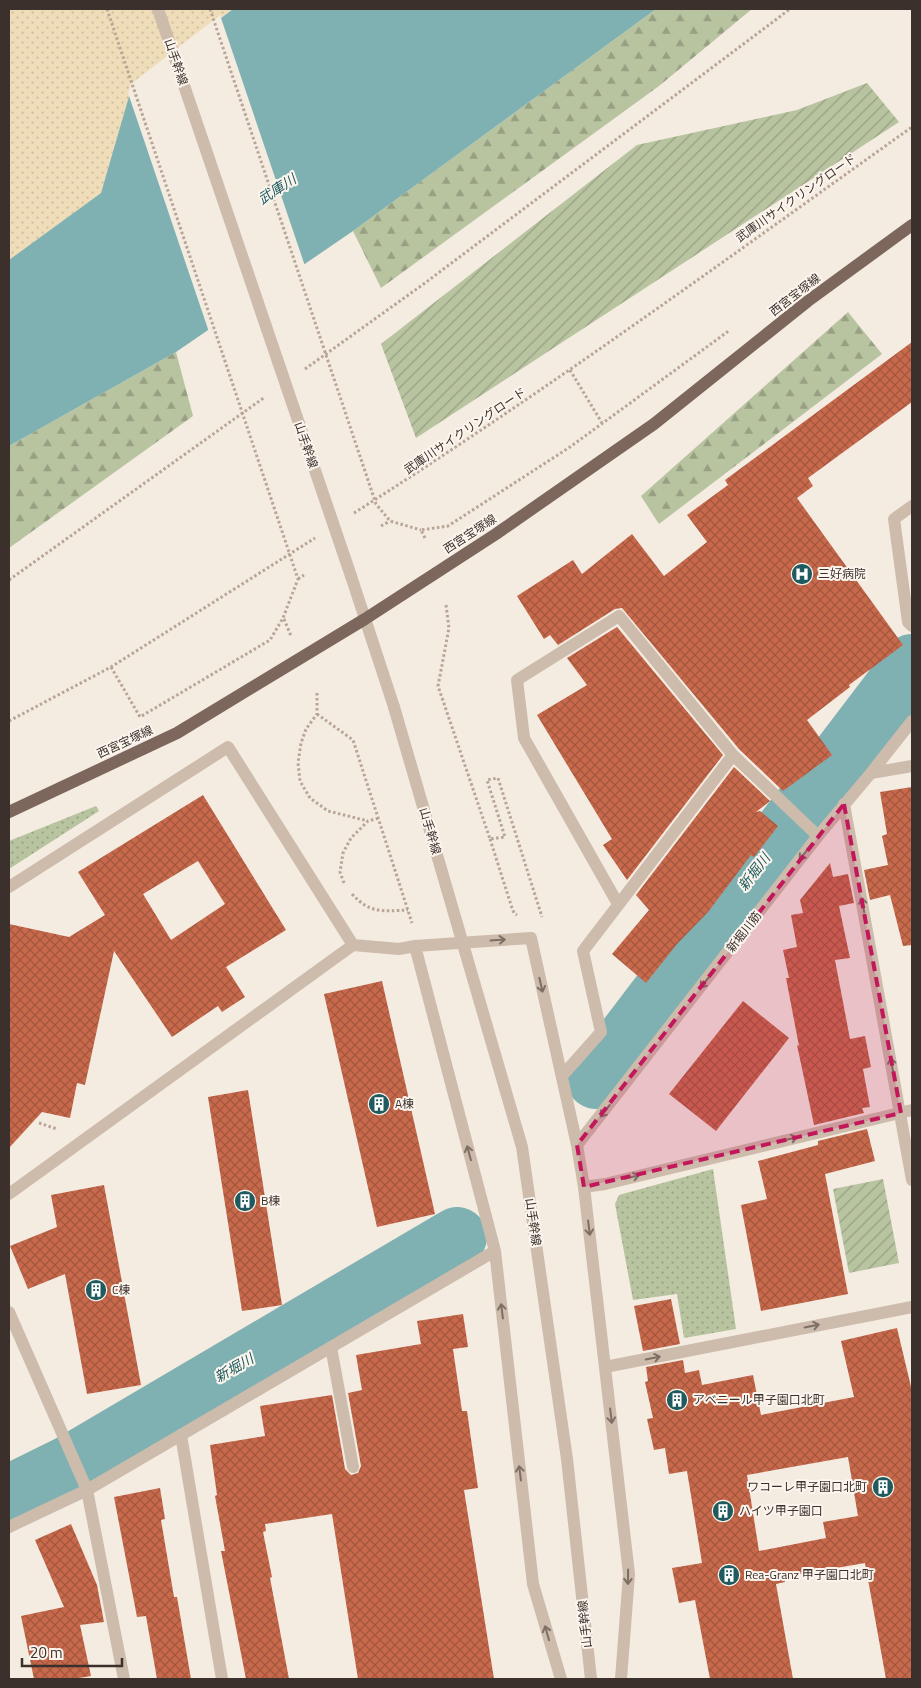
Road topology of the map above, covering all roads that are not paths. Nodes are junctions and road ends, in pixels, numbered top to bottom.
1 (158, 9) edge
2 (911, 228) edge
3 (912, 506) edge
4 (365, 618) junction
5 (912, 626) edge
6 (912, 721) edge
7 (733, 756) junction
8 (912, 766) edge
9 (871, 773) junction
10 (844, 804) junction
11 (9, 812) edge
12 (818, 836) junction
13 (9, 887) edge
14 (618, 904) junction
15 (353, 945) junction
16 (415, 946) junction
17 (562, 1076) junction
18 (907, 1112) edge
19 (577, 1145) junction
20 (912, 1180) edge
21 (584, 1187) junction
22 (9, 1194) edge
23 (495, 1251) junction
24 (912, 1306) edge
25 (9, 1312) edge
26 (331, 1347) junction
27 (605, 1368) junction
28 (181, 1434) junction
29 (353, 1467) dead end
30 (84, 1484) junction
31 (9, 1527) edge
32 (124, 1679) edge
33 (222, 1679) edge
34 (561, 1679) edge
35 (591, 1679) edge
36 (621, 1679) edge

1 - 4 street, 山手幹線, bridge
2 - 4 main road, 西宮宝塚線
3 - 5 street
4 - 11 main road, 西宮宝塚線
4 - 35 street, 山手幹線, bridge
6 - 9 street, 新堀川筋
7 - 12 street
7 - 14 street
7 - 14 street
8 - 9 street
9 - 10 street, 新堀川筋
10 - 12 street, 新堀川筋
18 -> 10 street
12 -> 19 street, 新堀川筋
13 - 15 street
14 - 17 street
15 - 16 street
15 - 22 street
16 -> 17 street
23 -> 16 street
17 - 19 street
18 - 20 street
21 -> 18 street
19 - 21 street
21 -> 27 street
23 - 26 street
34 -> 23 street
27 -> 24 street
25 - 30 street
26 - 28 street
26 - 29 street
27 -> 36 street
28 - 30 street
28 - 33 street
30 - 31 street
30 - 32 street

